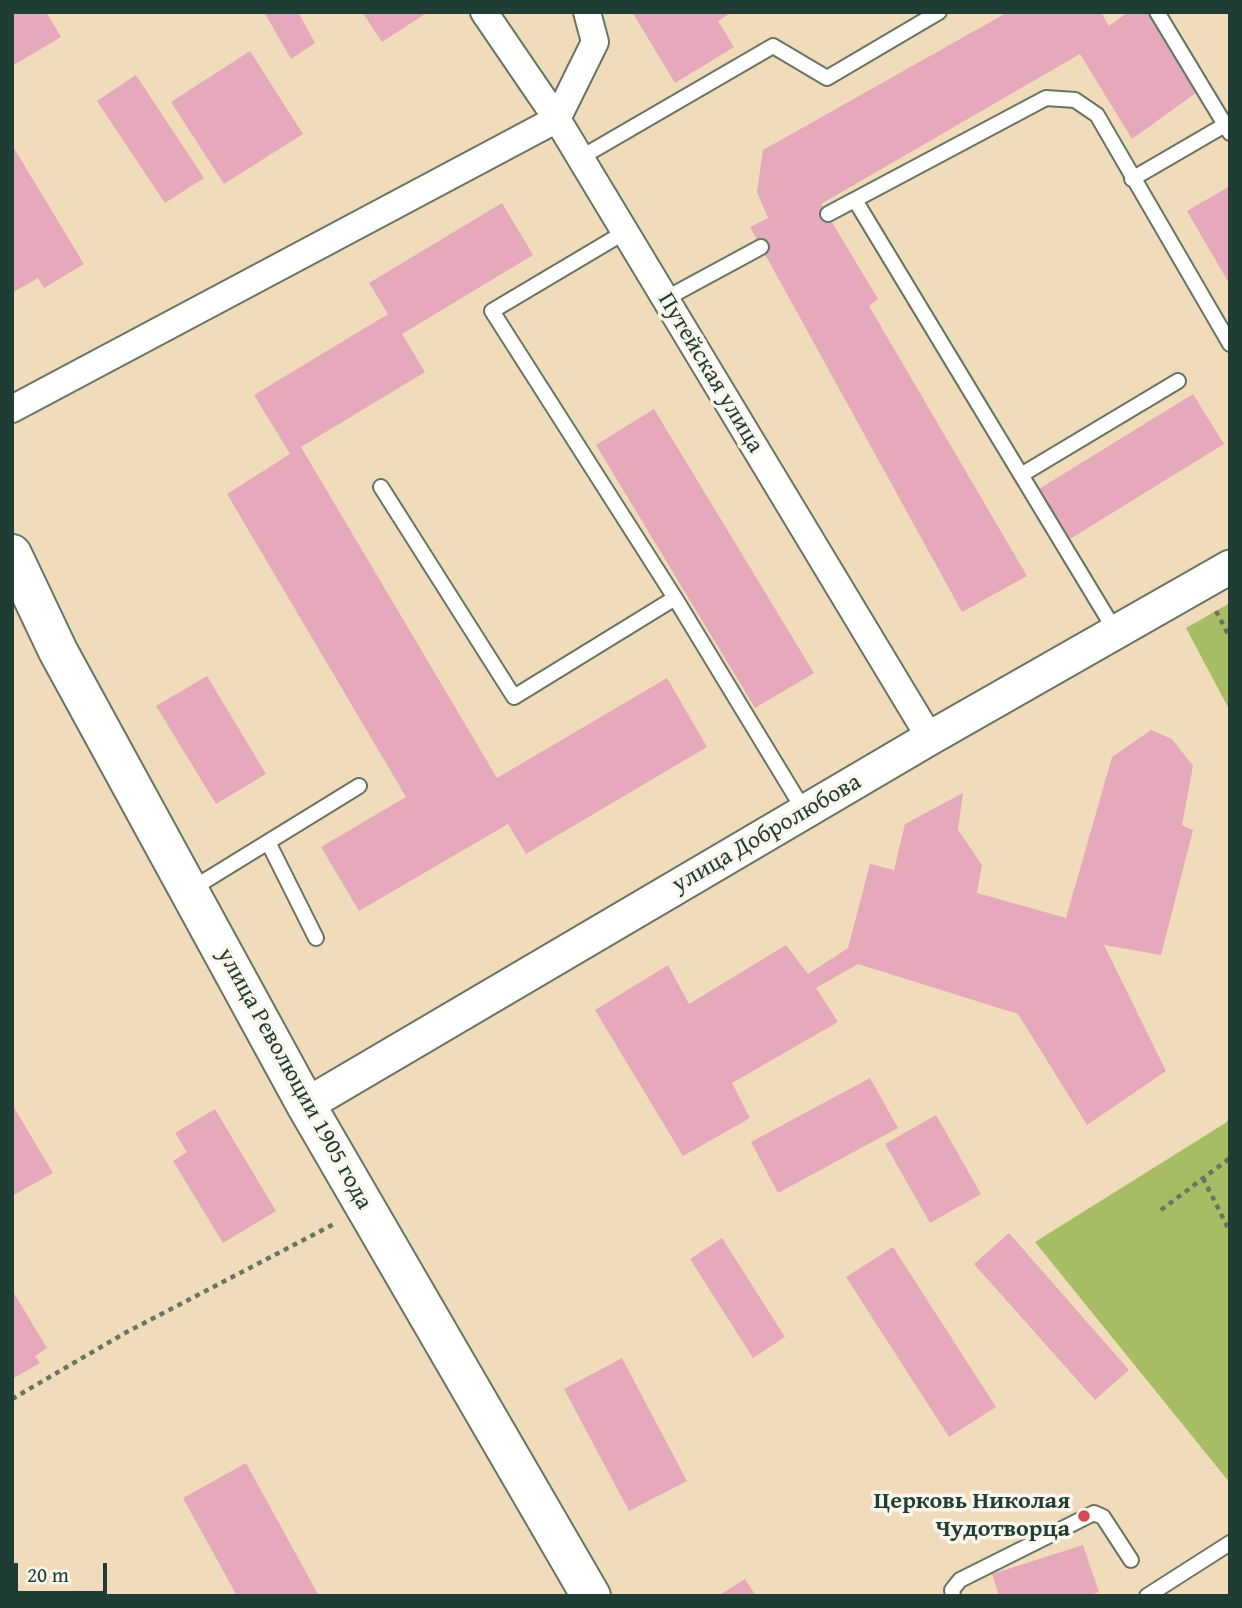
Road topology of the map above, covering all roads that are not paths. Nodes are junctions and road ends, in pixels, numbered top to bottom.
1 (484, 12) edge
2 (587, 12) edge
3 (939, 12) edge
4 (1157, 12) edge
5 (557, 119) junction
6 (1230, 122) edge
7 (1230, 132) edge
8 (580, 158) junction
9 (1132, 178) junction
10 (855, 200) junction
11 (828, 214) dead end
12 (625, 232) junction
13 (761, 247) dead end
14 (665, 299) junction
15 (1230, 344) edge
16 (1178, 380) dead end
17 (12, 409) edge
18 (1021, 475) junction
19 (381, 487) dead end
20 (12, 554) edge
21 (1230, 567) edge
22 (675, 598) junction
23 (1116, 632) junction
24 (930, 738) junction
25 (359, 786) dead end
26 (805, 812) junction
27 (268, 842) junction
28 (189, 890) junction
29 (316, 938) dead end
30 (306, 1105) junction
31 (1230, 1543) edge
32 (1130, 1560) dead end
33 (591, 1596) edge
34 (953, 1596) edge
35 (1147, 1596) edge

1 - 5 street, Путейская улица
2 - 5 street
3 - 8 lane
4 - 7 lane
5 - 8 street, Путейская улица
5 - 17 street
6 - 9 lane
8 - 12 street, Путейская улица
9 - 10 lane
9 - 15 lane
10 - 11 lane
10 - 18 lane
12 - 14 street, Путейская улица
12 - 22 lane
13 - 14 lane
14 - 24 street, Путейская улица
16 - 18 lane
18 - 23 lane
19 - 22 lane
20 - 28 main road, улица Революции 1905 года
21 - 23 street, улица Добролюбова
22 - 26 lane
23 - 24 street, улица Добролюбова
24 - 26 street, улица Добролюбова
25 - 27 lane
26 - 30 street, улица Добролюбова
27 - 28 lane
27 - 29 lane
28 - 30 main road, улица Революции 1905 года
30 - 33 main road, улица Революции 1905 года
31 - 35 lane
32 - 34 lane

